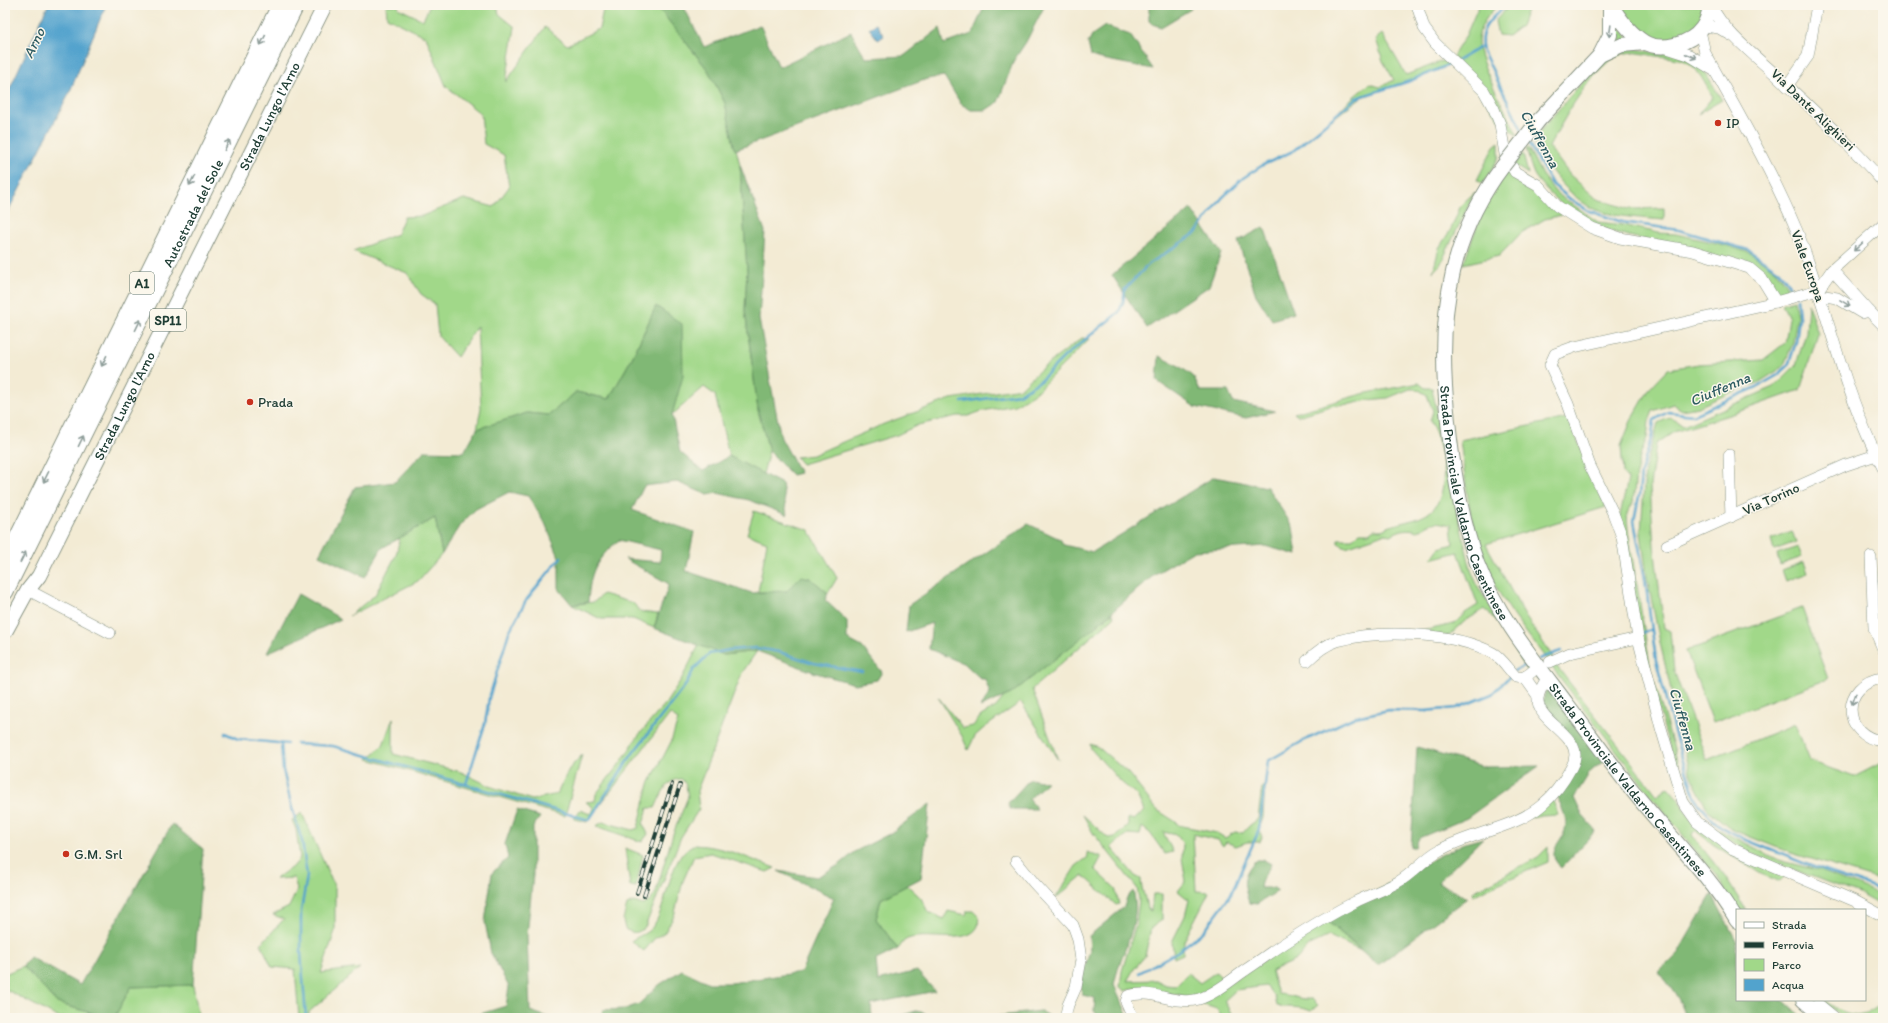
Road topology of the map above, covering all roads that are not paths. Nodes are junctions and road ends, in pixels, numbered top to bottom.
1 (280, 5) edge
2 (296, 5) edge
3 (325, 5) edge
4 (1417, 5) edge
5 (1610, 5) edge
6 (1711, 5) edge
7 (1817, 5) edge
8 (1702, 29) junction
9 (1740, 41) junction
10 (1645, 43) junction
11 (1664, 47) junction
12 (1600, 54) junction
13 (1715, 72) junction
14 (1787, 86) junction
15 (1883, 182) edge
16 (1883, 224) edge
17 (1832, 270) junction
18 (1811, 272) junction
19 (1816, 292) junction
20 (1781, 300) junction
21 (1869, 312) junction
22 (1883, 325) edge
23 (1729, 455) dead end
24 (1876, 455) junction
25 (1883, 468) edge
26 (1731, 517) junction
27 (1667, 545) dead end
28 (1871, 557) dead end
29 (5, 563) edge
30 (28, 590) junction
31 (5, 592) edge
32 (5, 632) edge
33 (110, 633) dead end
34 (1638, 638) junction
35 (1883, 649) edge
36 (1307, 661) dead end
37 (1550, 662) dead end
38 (1547, 678) junction
39 (1883, 678) edge
40 (1538, 696) junction
41 (1883, 741) edge
42 (1016, 861) dead end
43 (1883, 916) edge
44 (1736, 919) edge
45 (1804, 1001) edge
46 (1814, 1001) edge
47 (1065, 1018) edge
48 (1133, 1018) edge
49 (1824, 1018) edge
50 (1835, 1018) edge

1 -> 29 highway, Autostrada del Sole / A1
31 -> 2 highway, Autostrada del Sole / A1
3 - 30 main road, Strada Lungo l'Arno / SP11
4 - 20 street
5 - 10 main road
5 -> 12 main road, Strada Provinciale Valdarno Casentinese
6 - 8 main road
6 - 9 street, Via Dante Alighieri
7 - 14 street
8 - 9 street, Via Dante Alighieri
8 - 11 main road
8 - 13 street, Viale Europa
9 - 14 street, Via Dante Alighieri
10 - 11 main road, Strada Provinciale Valdarno Casentinese
10 - 12 main road, Strada Provinciale Valdarno Casentinese
11 -> 13 street, Viale Europa
12 - 38 main road, Strada Provinciale Valdarno Casentinese, bridge
13 - 18 street, Viale Europa
14 - 15 street, Via Dante Alighieri
16 -> 17 street
17 - 18 street
17 - 19 street
17 - 21 street
18 - 19 street, Viale Europa
19 - 20 street
19 -> 21 street
19 - 24 street, Viale Europa
20 - 34 street
21 - 22 street
23 - 26 street
24 - 25 street, Viale Europa
24 - 26 street, Via Torino
26 - 27 street, Via Torino
28 - 35 street
30 - 32 main road, Strada Lungo l'Arno / SP11
30 - 33 street
34 - 37 street
34 - 43 street
36 - 40 street
38 - 40 street
38 - 44 main road, Strada Provinciale Valdarno Casentinese
39 -> 41 street
40 - 48 street
42 - 47 street
45 - 49 main road
46 - 50 street

